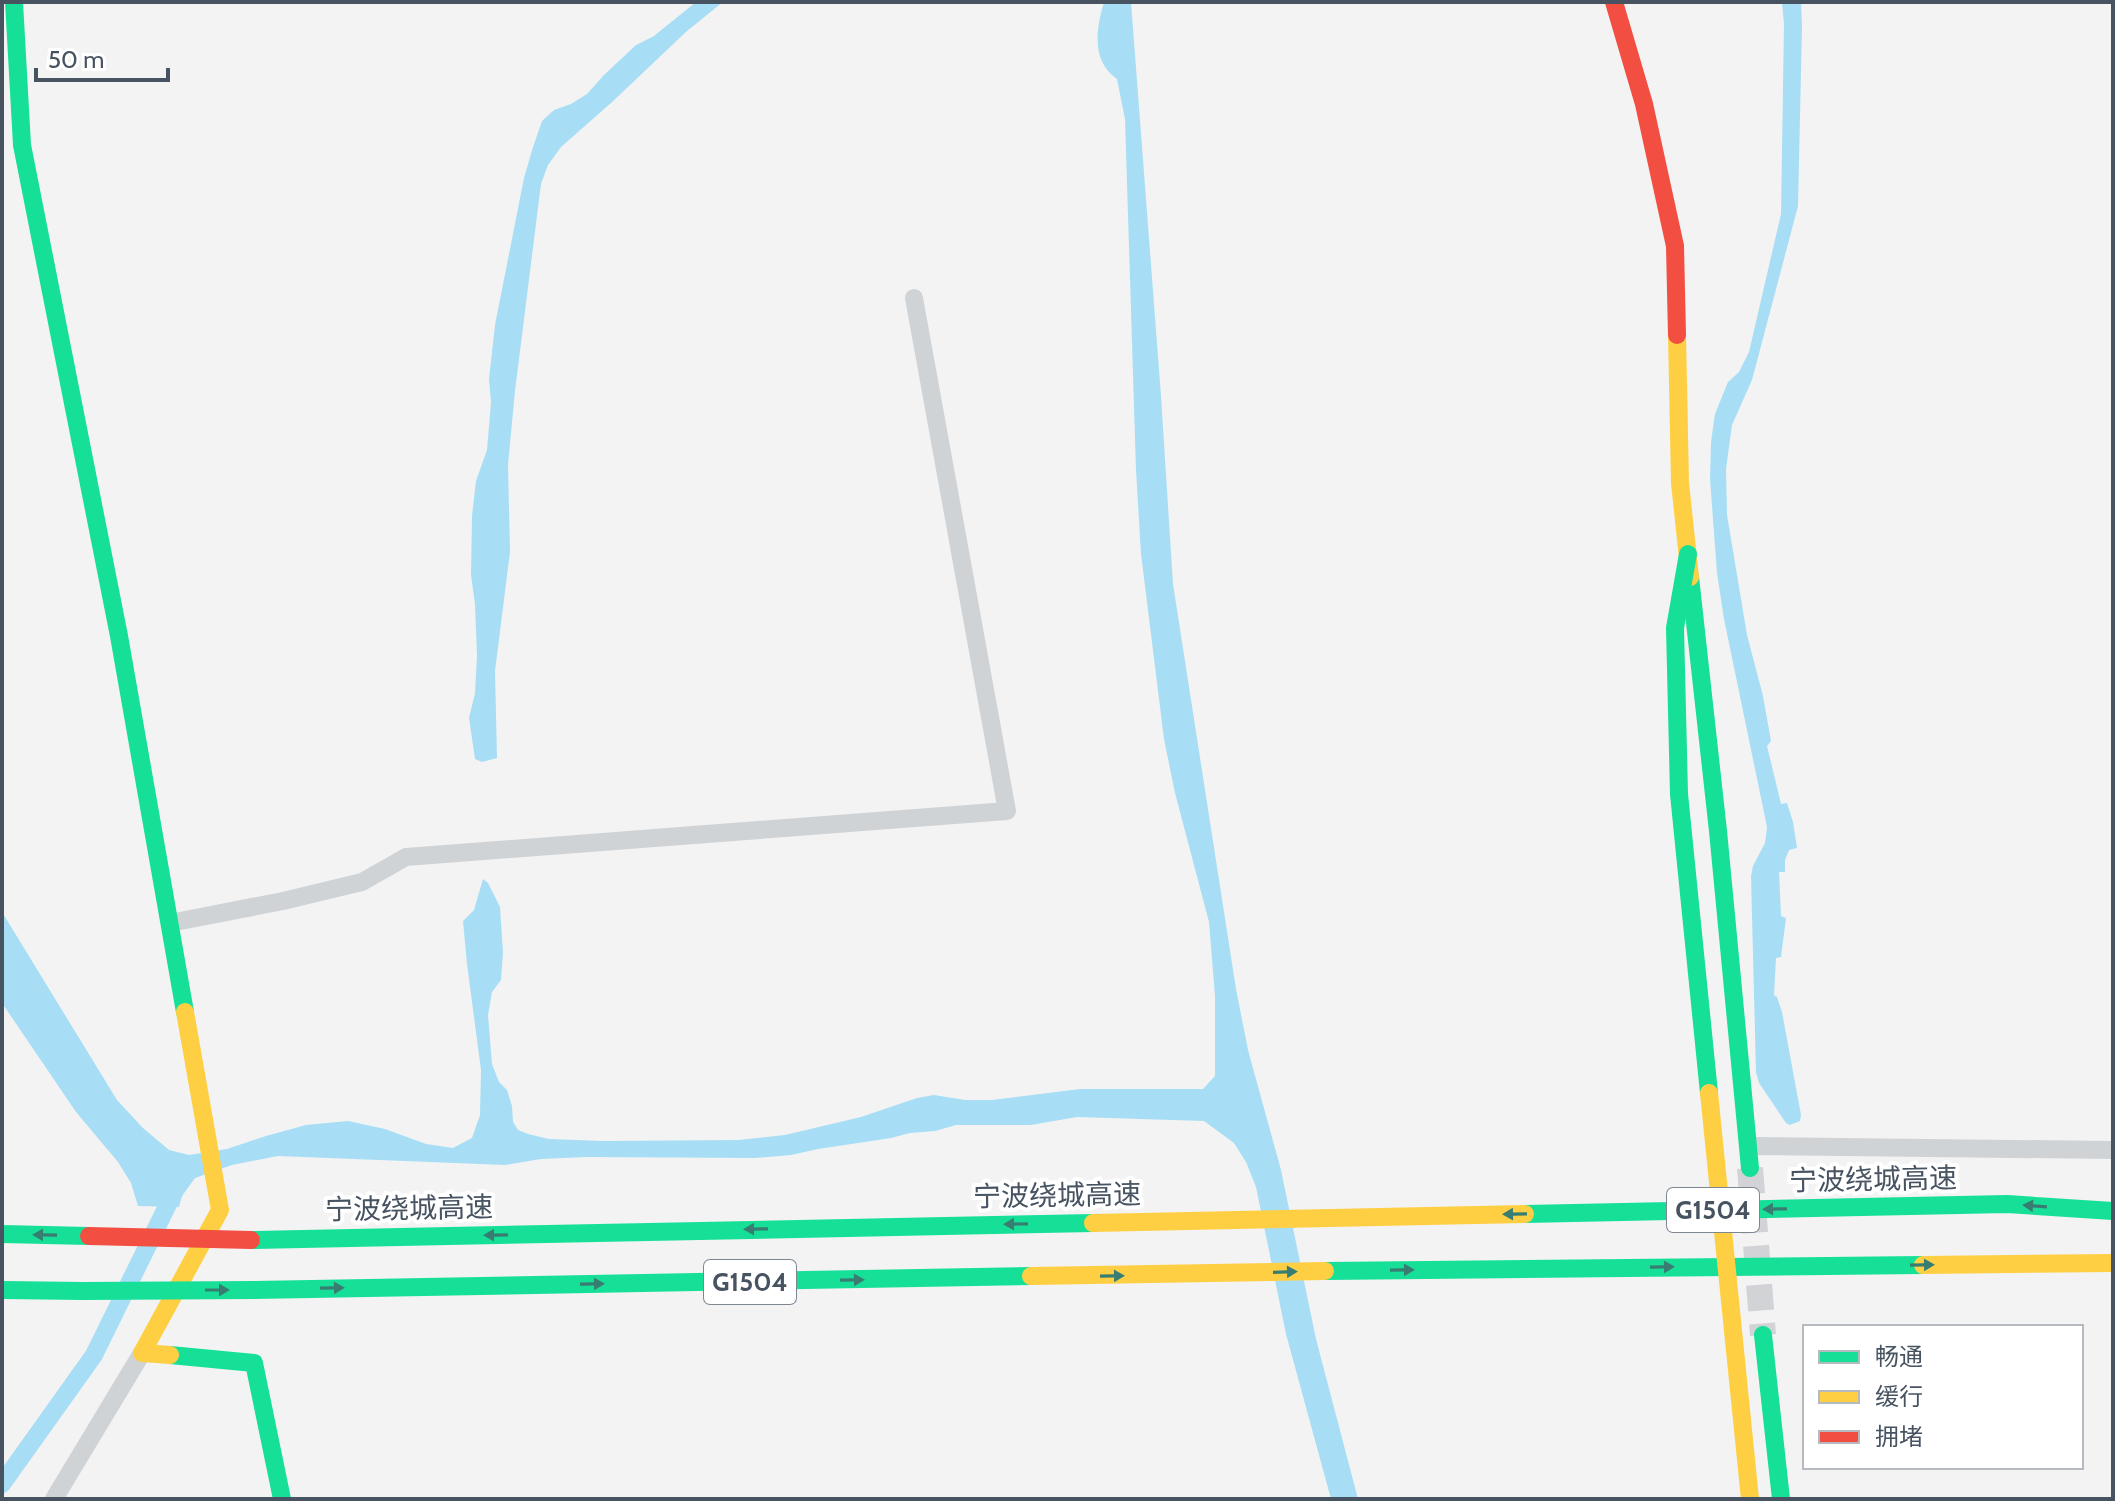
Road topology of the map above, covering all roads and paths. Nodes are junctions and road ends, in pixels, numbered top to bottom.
1 (14, 2) edge
2 (1614, 2) edge
3 (914, 298) dead end
4 (1688, 554) junction
5 (170, 923) junction
6 (1748, 1146) junction
7 (2113, 1150) edge
8 (1750, 1168) tunnel mouth
9 (2113, 1211) edge
10 (2, 1234) edge
11 (2113, 1263) edge
12 (2, 1290) edge
13 (1763, 1335) tunnel mouth
14 (142, 1353) junction
15 (54, 1499) edge
16 (282, 1499) edge
17 (1750, 1499) edge
18 (1781, 1499) edge

1 - 5 main road
2 - 4 main road
3 - 5 street
4 - 6 main road
4 - 17 main road, bridge
5 - 14 main road
6 - 7 street
6 - 8 main road
9 -> 10 main road, 宁波绕城高速 / G1504, bridge
12 -> 11 main road, G1504, bridge
13 - 18 main road
14 - 15 street
14 - 16 main road

